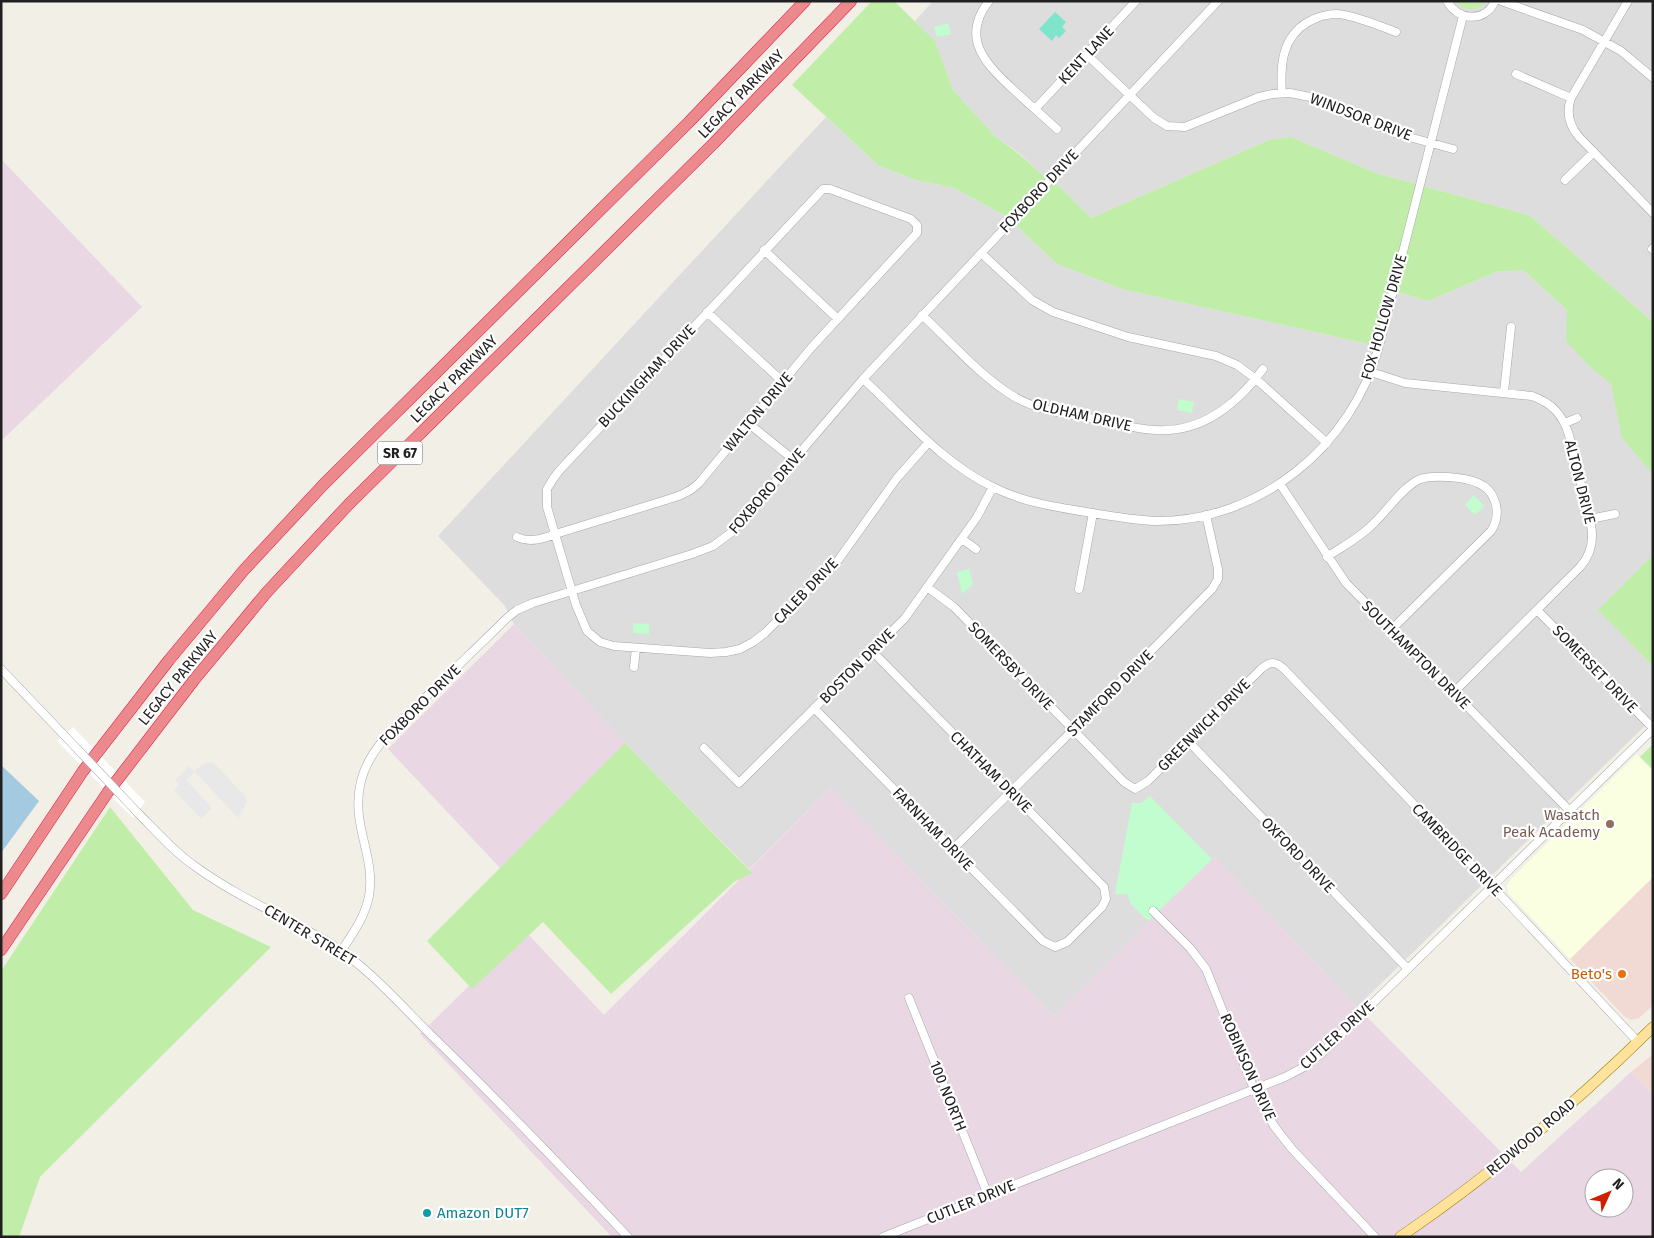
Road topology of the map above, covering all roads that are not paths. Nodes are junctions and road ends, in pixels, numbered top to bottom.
1 (805, 1) edge
2 (851, 1) edge
3 (990, 1) edge
4 (1136, 1) edge
5 (1218, 1) edge
6 (1447, 1) edge
7 (1495, 1) edge
8 (1501, 1) edge
9 (1628, 1) edge
10 (1464, 16) junction
11 (1396, 32) dead end
12 (1604, 41) junction
13 (1087, 55) junction
14 (1516, 74) dead end
15 (1653, 78) edge
16 (1282, 93) junction
17 (1130, 94) junction
18 (1571, 98) junction
19 (1035, 110) junction
20 (1057, 130) dead end
21 (1431, 143) junction
22 (1452, 149) dead end
23 (1594, 152) junction
24 (1565, 180) dead end
25 (1653, 213) edge
26 (918, 227) joint
27 (764, 250) junction
28 (981, 253) junction
29 (707, 312) junction
30 (922, 315) junction
31 (838, 319) junction
32 (1511, 326) dead end
33 (1264, 369) dead end
34 (1371, 372) junction
35 (863, 379) junction
36 (1256, 379) junction
37 (783, 382) junction
38 (1504, 392) junction
39 (1577, 418) dead end
40 (748, 423) junction
41 (1565, 423) junction
42 (929, 442) junction
43 (1327, 443) junction
44 (794, 460) junction
45 (1280, 484) junction
46 (992, 487) junction
47 (1092, 513) junction
48 (1615, 514) dead end
49 (1206, 515) junction
50 (1590, 519) junction
51 (555, 535) junction
52 (517, 536) dead end
53 (962, 539) junction
54 (976, 549) dead end
55 (1327, 557) junction
56 (927, 587) junction
57 (1079, 589) dead end
58 (572, 591) junction
59 (1537, 610) junction
60 (1391, 630) junction
61 (636, 648) junction
62 (872, 651) junction
63 (1273, 662) joint
64 (634, 667) dead end
65 (1, 669) edge
66 (1453, 693) junction
67 (814, 708) junction
68 (1653, 729) edge
69 (1074, 730) junction
70 (1188, 741) junction
71 (704, 748) dead end
72 (1135, 789) joint
73 (1011, 792) junction
74 (1570, 811) junction
75 (953, 849) junction
76 (1493, 887) junction
77 (1, 894) edge
78 (1153, 911) dead end
79 (1055, 947) joint
80 (1, 950) edge
81 (342, 950) junction
82 (1408, 969) junction
83 (909, 998) dead end
84 (1653, 1028) edge
85 (1638, 1042) junction
86 (1254, 1089) junction
87 (988, 1195) junction
88 (628, 1237) edge
89 (883, 1237) edge
90 (1374, 1237) edge
91 (1400, 1237) edge

1 - 77 highway, LEGACY PARKWAY / SR 67
2 - 80 highway, LEGACY PARKWAY / SR 67
3 - 19 street
4 - 13 street, KENT LANE
5 - 17 street, FOXBORO DRIVE
6 - 10 street
7 - 10 street
8 - 12 street
9 - 12 street
10 - 21 street, FOX HOLLOW DRIVE
11 - 16 street
12 - 15 street
12 - 18 street
13 - 17 street, WINDSOR DRIVE
13 - 19 street, KENT LANE
14 - 18 street
16 - 17 street, WINDSOR DRIVE
16 - 21 street, WINDSOR DRIVE
17 - 28 street, FOXBORO DRIVE
18 - 23 street
19 - 20 street
21 - 22 street, WINDSOR DRIVE
21 - 34 street, FOX HOLLOW DRIVE
23 - 24 street
23 - 25 street
26 - 27 street, BUCKINGHAM DRIVE
26 - 31 street, WALTON DRIVE
27 - 29 street, BUCKINGHAM DRIVE
27 - 31 street
28 - 30 street, FOXBORO DRIVE
28 - 36 street
29 - 37 street
29 - 51 street, BUCKINGHAM DRIVE
30 - 35 street, FOXBORO DRIVE
30 - 36 street, OLDHAM DRIVE
31 - 37 street, WALTON DRIVE
32 - 38 street
33 - 36 street, OLDHAM DRIVE
34 - 38 street, ALTON DRIVE
34 - 43 street, FOX HOLLOW DRIVE
35 - 42 street, FOX HOLLOW DRIVE
35 - 44 street, FOXBORO DRIVE
36 - 43 street
37 - 40 street, WALTON DRIVE
38 - 41 street, ALTON DRIVE
39 - 41 street
40 - 44 street
40 - 51 street, WALTON DRIVE
41 - 50 street, ALTON DRIVE
42 - 46 street, FOX HOLLOW DRIVE
42 - 61 street, CALEB DRIVE
43 - 45 street, FOX HOLLOW DRIVE
44 - 58 street, FOXBORO DRIVE
45 - 49 street, FOX HOLLOW DRIVE
45 - 55 street, SOUTHAMPTON DRIVE
46 - 47 street, FOX HOLLOW DRIVE
46 - 53 street, BOSTON DRIVE
47 - 49 street, FOX HOLLOW DRIVE
47 - 57 street
48 - 50 street
49 - 69 street, STAMFORD DRIVE
50 - 59 street, ALTON DRIVE
51 - 52 street, WALTON DRIVE
51 - 58 street, BUCKINGHAM DRIVE
53 - 54 street
53 - 56 street, BOSTON DRIVE
55 - 60 street, SOUTHAMPTON DRIVE
55 - 60 street
56 - 62 street, BOSTON DRIVE
56 - 69 street, SOMERSBY DRIVE
58 - 61 street, CALEB DRIVE
58 - 81 street, FOXBORO DRIVE
59 - 66 street, ALTON DRIVE
59 - 68 street, SOMERSET DRIVE
60 - 66 street, SOUTHAMPTON DRIVE
61 - 64 street
62 - 67 street, BOSTON DRIVE
62 - 73 street, CHATHAM DRIVE
63 - 70 street, GREENWICH DRIVE
63 - 76 street, CAMBRIDGE DRIVE
65 - 81 street, CENTER STREET, bridge
66 - 74 street, SOUTHAMPTON DRIVE
67 - 71 street, BOSTON DRIVE
67 - 75 street, FARNHAM DRIVE
68 - 74 street, CUTLER DRIVE
69 - 72 street, SOMERSBY DRIVE
69 - 73 street, STAMFORD DRIVE
70 - 72 street, GREENWICH DRIVE
70 - 82 street, OXFORD DRIVE
73 - 75 street, STAMFORD DRIVE
73 - 79 street, CHATHAM DRIVE
74 - 76 street, CUTLER DRIVE
75 - 79 street, FARNHAM DRIVE
76 - 82 street, CUTLER DRIVE
76 - 85 street, CAMBRIDGE DRIVE
78 - 86 street, ROBINSON DRIVE
81 - 88 street, CENTER STREET
82 - 86 street, CUTLER DRIVE
83 - 87 street, 100 NORTH
84 - 85 main road, REDWOOD ROAD
85 - 91 main road, REDWOOD ROAD
86 - 87 street, CUTLER DRIVE
86 - 90 street, ROBINSON DRIVE
87 - 89 street, CUTLER DRIVE

